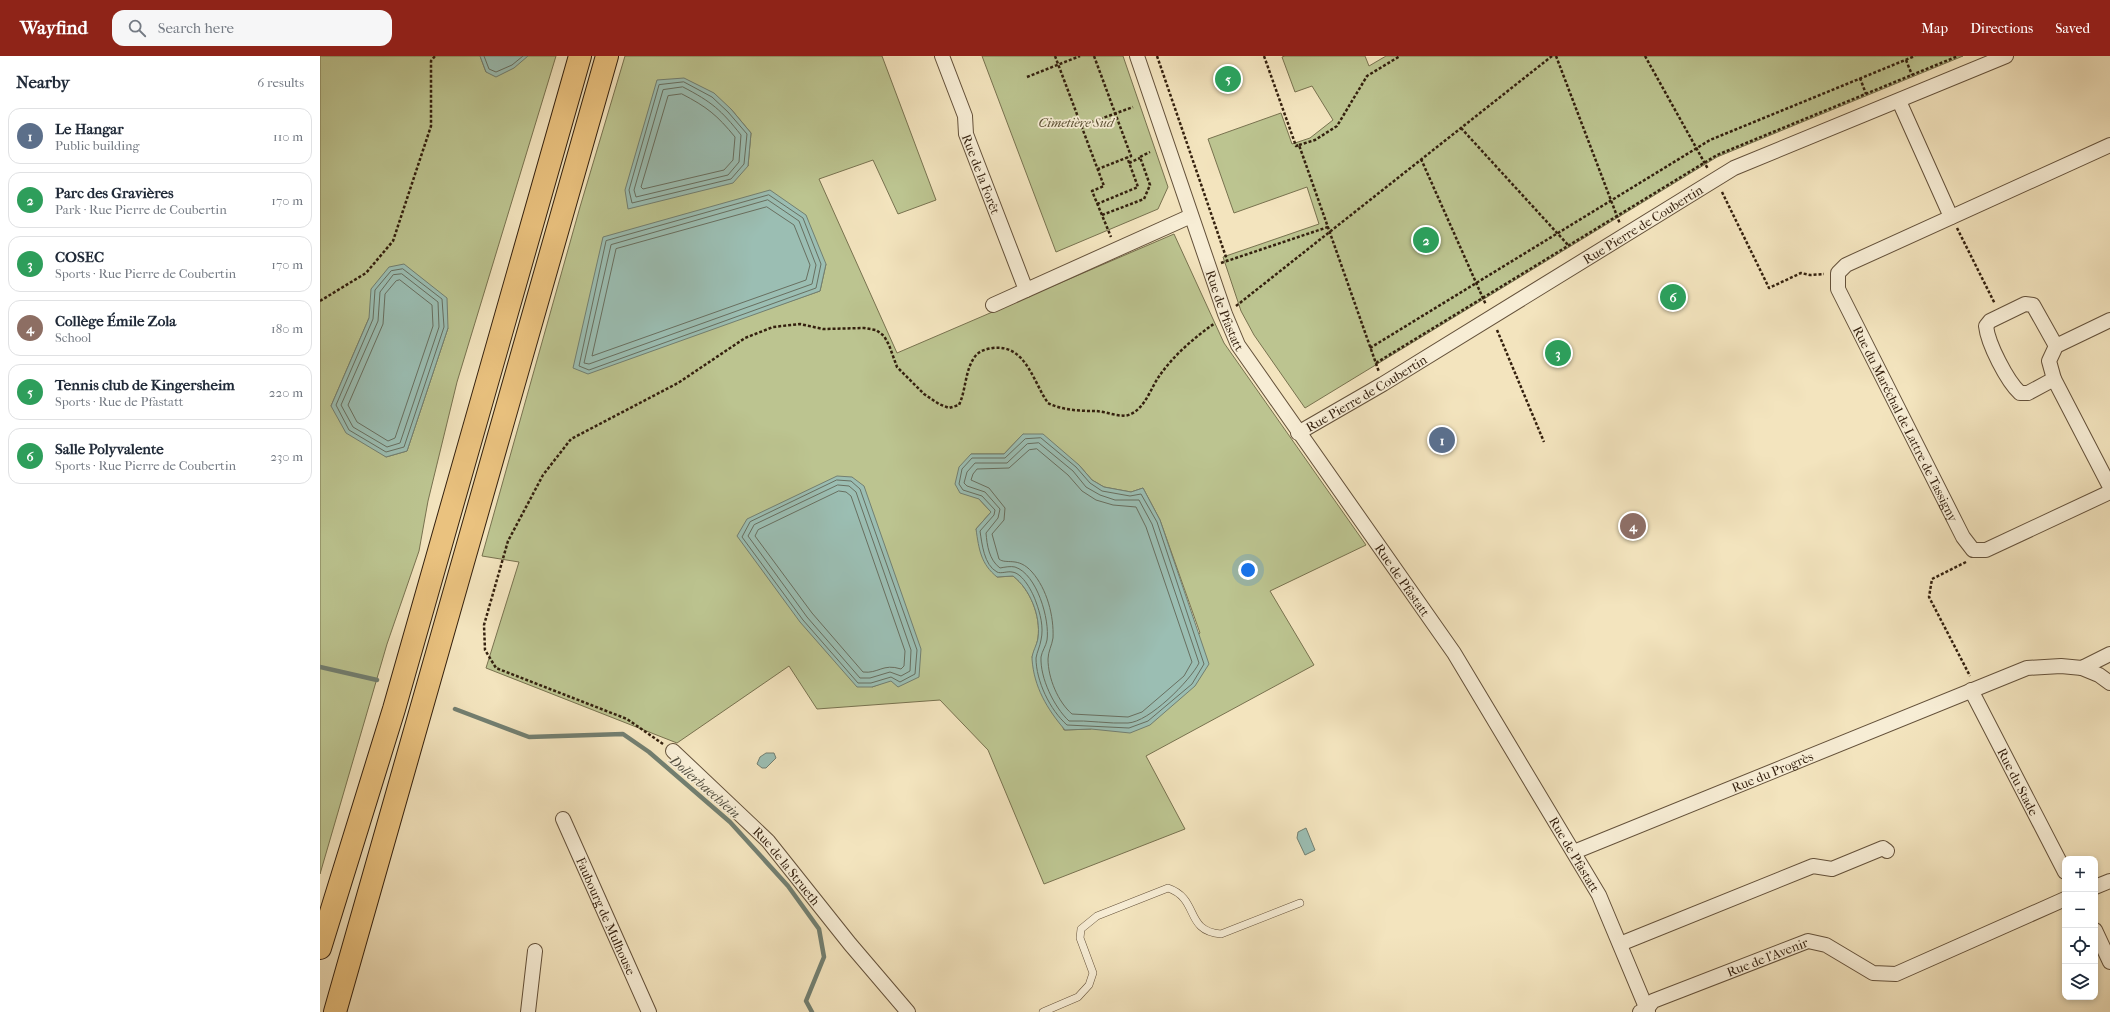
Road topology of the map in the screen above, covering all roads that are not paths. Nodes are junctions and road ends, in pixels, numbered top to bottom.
1 (580, 56) edge
2 (607, 56) edge
3 (942, 56) edge
4 (1137, 56) edge
5 (2006, 56) edge
6 (1899, 101) junction
7 (2110, 145) edge
8 (1191, 216) junction
9 (1951, 217) junction
10 (1026, 290) junction
11 (993, 305) dead end
12 (2110, 320) edge
13 (2056, 346) junction
14 (2054, 379) junction
15 (1298, 433) junction
16 (2110, 487) edge
17 (2110, 492) edge
18 (2110, 654) edge
19 (2082, 668) junction
20 (2110, 683) edge
21 (1971, 690) junction
22 (673, 751) road end
23 (563, 818) dead end
24 (1574, 852) junction
25 (1888, 852) dead end
26 (2062, 866) edge
27 (2110, 881) edge
28 (2098, 886) edge
29 (2062, 900) edge
30 (1300, 903) dead end
31 (2098, 936) edge
32 (1620, 944) junction
33 (320, 948) edge
34 (535, 951) dead end
35 (2110, 962) edge
36 (1645, 1011) edge
37 (335, 1012) edge
38 (528, 1012) edge
39 (649, 1012) edge
40 (908, 1012) edge
41 (1043, 1012) edge

1 - 33 highway
2 - 37 highway
3 - 10 street, Rue de la Forêt
4 - 8 street, Rue de Pfastatt
5 - 6 street, Rue Pierre de Coubertin
6 - 9 street
6 - 15 street, Rue Pierre de Coubertin
7 - 9 street
8 - 10 street
8 - 15 street, Rue de Pfastatt
9 - 17 street, Rue du Maréchal de Lattre de Tassigny
10 - 11 street
12 - 13 street
13 - 14 street
13 - 14 street
14 - 16 street
15 - 24 street, Rue de Pfastatt
18 - 19 street
19 - 20 street
19 - 21 street, Rue du Progrès
21 - 24 street, Rue du Progrès
21 - 26 street, Rue du Stade
22 - 40 street, Rue de la Strueth
23 - 39 street, Faubourg de Mulhouse
24 - 32 street, Rue de Pfastatt
25 - 32 street
27 - 28 street
29 - 36 street, Rue de l'Avenir
30 - 41 lane
31 - 35 street
32 - 36 street, Rue de Pfastatt
34 - 38 street

